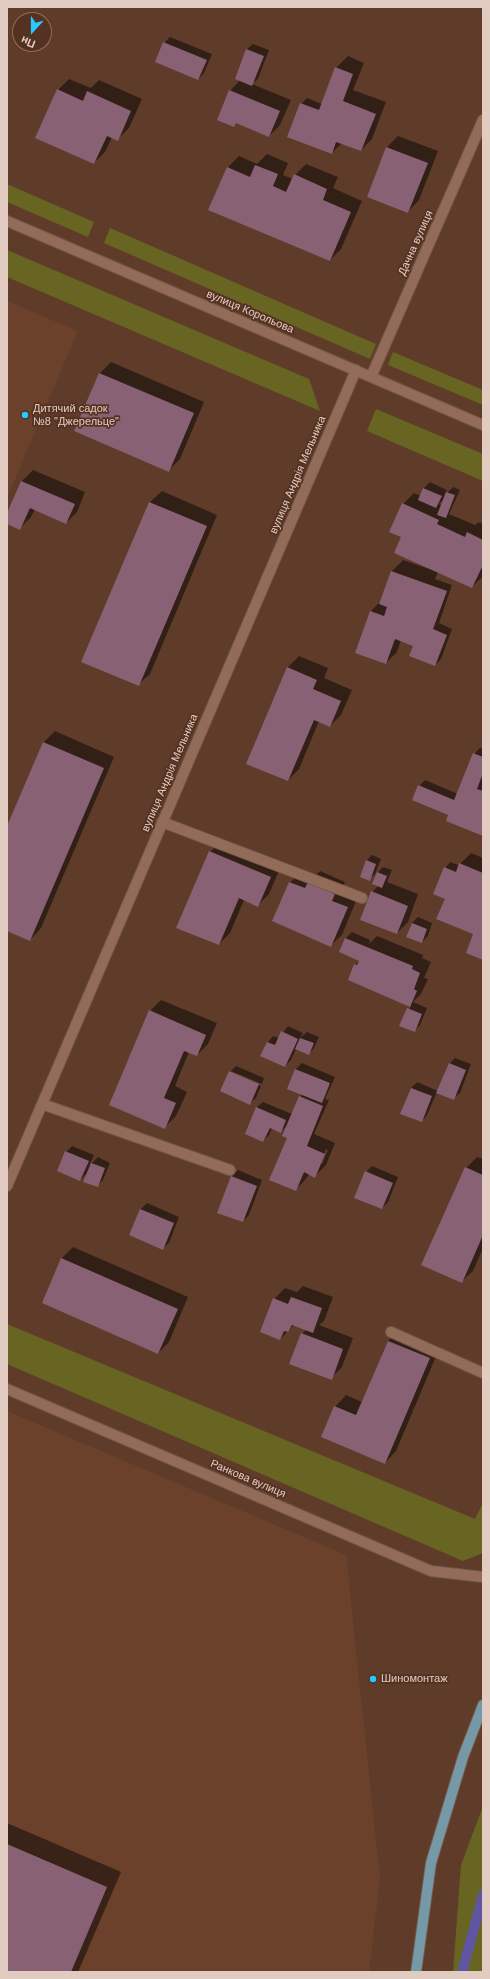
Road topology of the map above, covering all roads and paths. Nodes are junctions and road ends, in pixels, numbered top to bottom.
1 (483, 120) edge
2 (7, 221) edge
3 (356, 370) junction
4 (371, 377) junction
5 (483, 425) edge
6 (162, 822) junction
7 (362, 898) dead end
8 (42, 1104) junction
9 (230, 1170) dead end
10 (7, 1186) edge
11 (391, 1332) dead end
12 (483, 1373) edge
13 (7, 1389) edge
14 (483, 1577) edge
15 (483, 1705) edge
16 (416, 1972) edge

1 - 4 street, Дачна вулиця
2 - 3 street, вулиця Корольова
3 - 4 street, вулиця Корольова
3 - 6 street, вулиця Андрія Мельника
4 - 5 street, вулиця Корольова
6 - 7 street
6 - 8 street, вулиця Андрія Мельника
8 - 9 street
8 - 10 street, вулиця Андрія Мельника
11 - 12 street
13 - 14 street, Ранкова вулиця
15 - 16 main road

